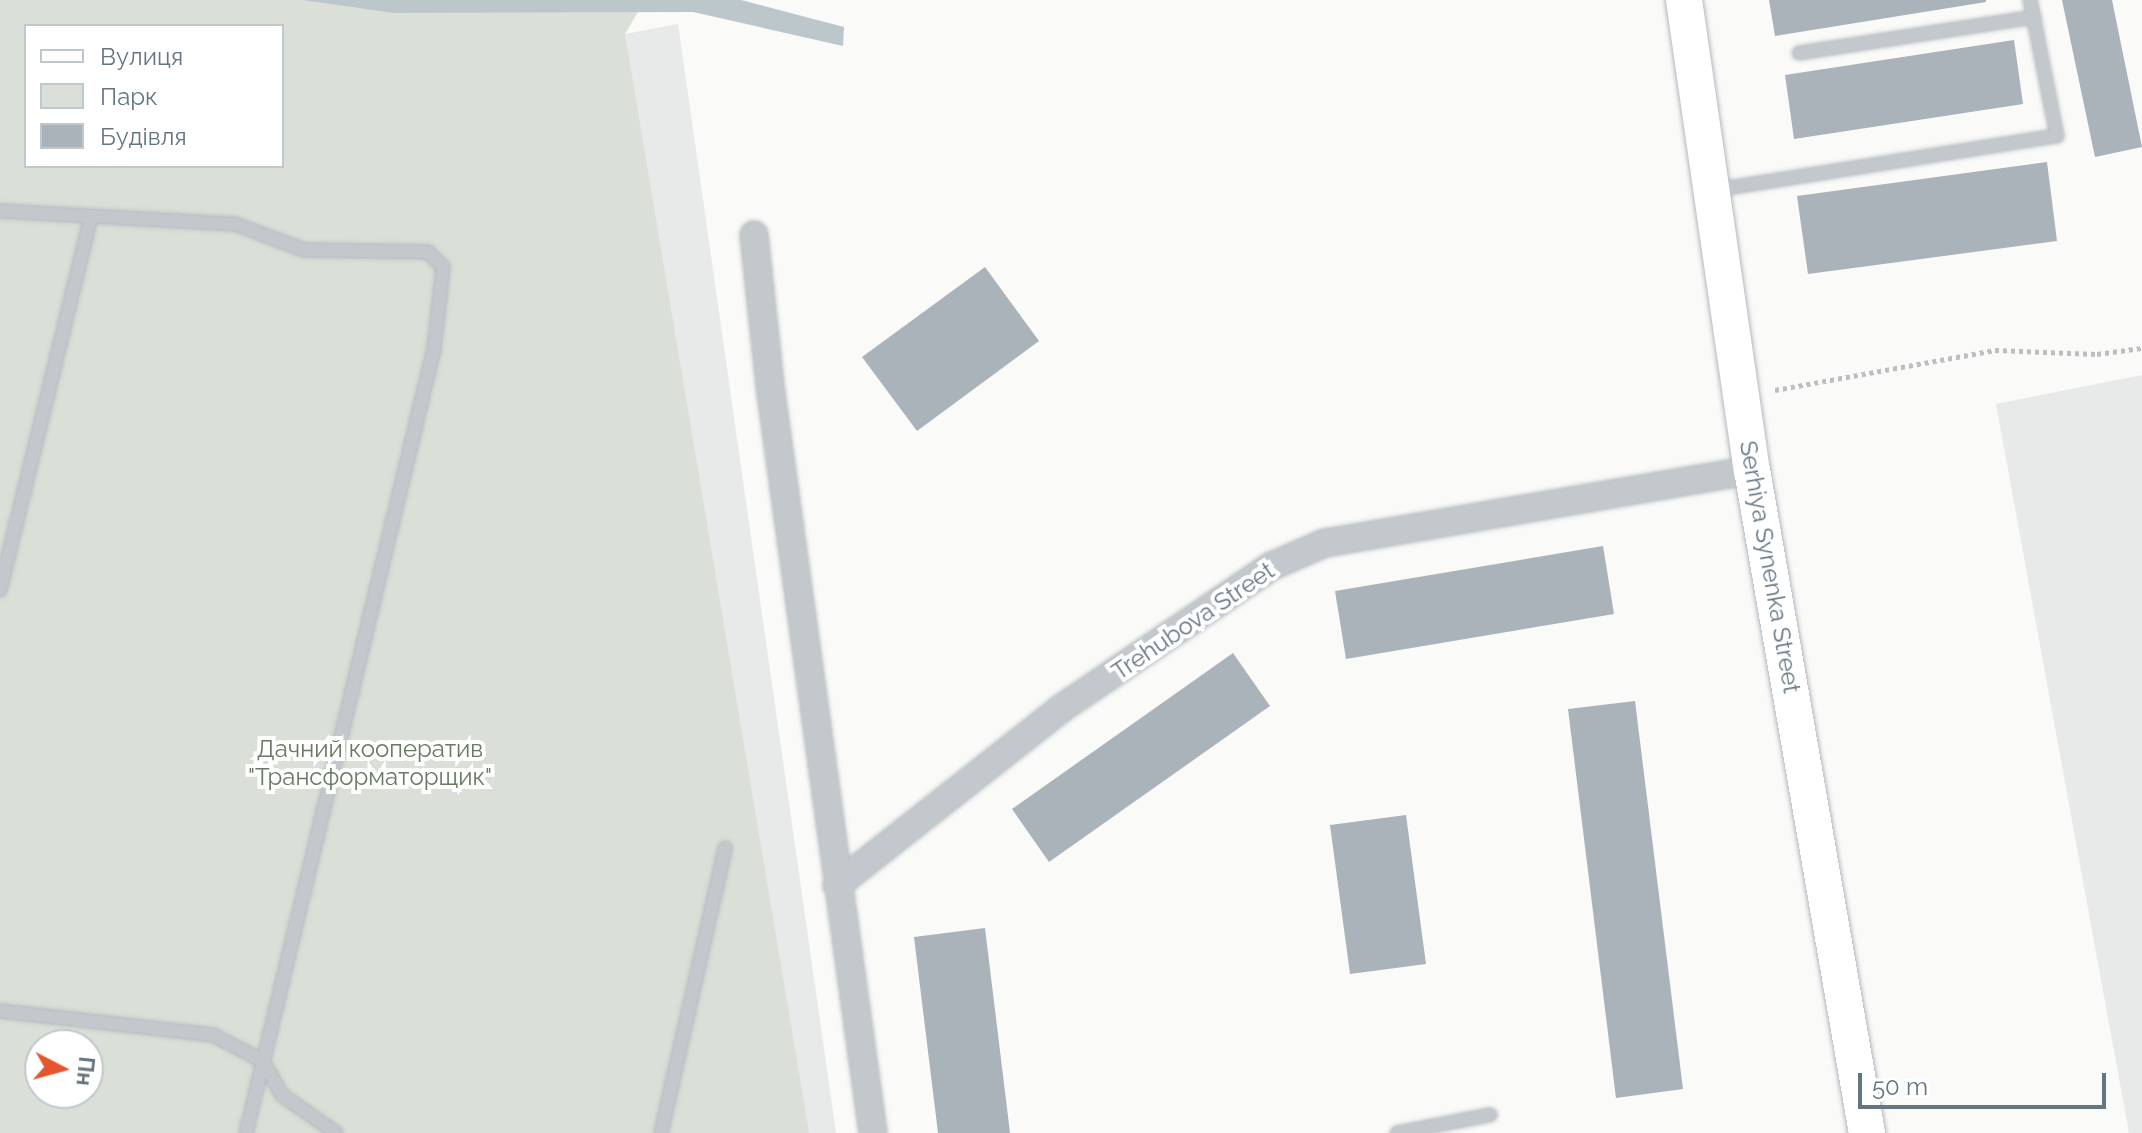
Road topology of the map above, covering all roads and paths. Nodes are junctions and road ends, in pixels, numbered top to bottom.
1 (1684, 0) edge
2 (2030, 0) edge
3 (2034, 17) junction
4 (1799, 53) dead end
5 (1712, 191) junction
6 (0, 211) edge
7 (91, 218) junction
8 (754, 235) dead end
9 (2142, 348) edge
10 (1741, 396) junction
11 (1752, 470) junction
12 (0, 590) edge
13 (725, 848) dead end
14 (837, 885) junction
15 (0, 1011) edge
16 (263, 1061) junction
17 (1490, 1115) dead end
18 (246, 1133) edge
19 (336, 1133) edge
20 (661, 1133) edge
21 (873, 1133) edge
22 (1397, 1133) edge
23 (1867, 1133) edge

1 - 5 street, Serhiya Synenka Street
2 - 3 lane
3 - 4 lane
3 - 5 lane
5 - 10 street, Serhiya Synenka Street
6 - 7 lane
7 - 12 lane
7 - 16 lane
8 - 14 street
9 - 10 path
10 - 11 street, Serhiya Synenka Street
11 - 14 street, Trehubova Street
11 - 23 street, Serhiya Synenka Street
13 - 20 lane
14 - 21 street
15 - 16 lane
16 - 18 lane
16 - 19 lane
17 - 22 lane

